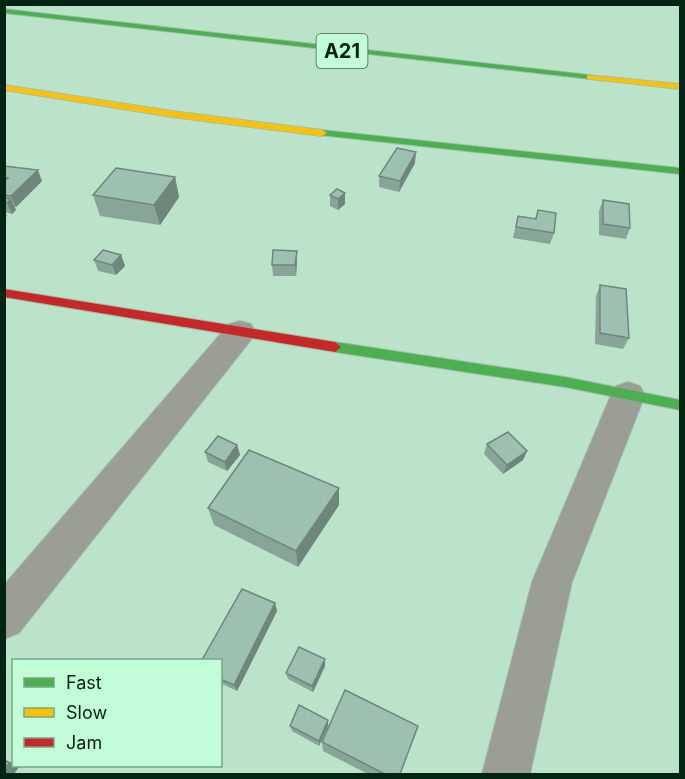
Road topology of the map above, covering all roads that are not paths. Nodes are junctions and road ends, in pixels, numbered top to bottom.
1 (4, 11) edge
2 (4, 87) edge
3 (681, 87) edge
4 (681, 171) edge
5 (4, 293) edge
6 (240, 332) junction
7 (628, 395) junction
8 (681, 405) edge
9 (4, 618) edge
10 (506, 774) edge

1 - 3 street, A21
2 - 4 street
5 - 6 street
6 - 7 street
6 - 9 street
7 - 8 street
7 - 10 street

